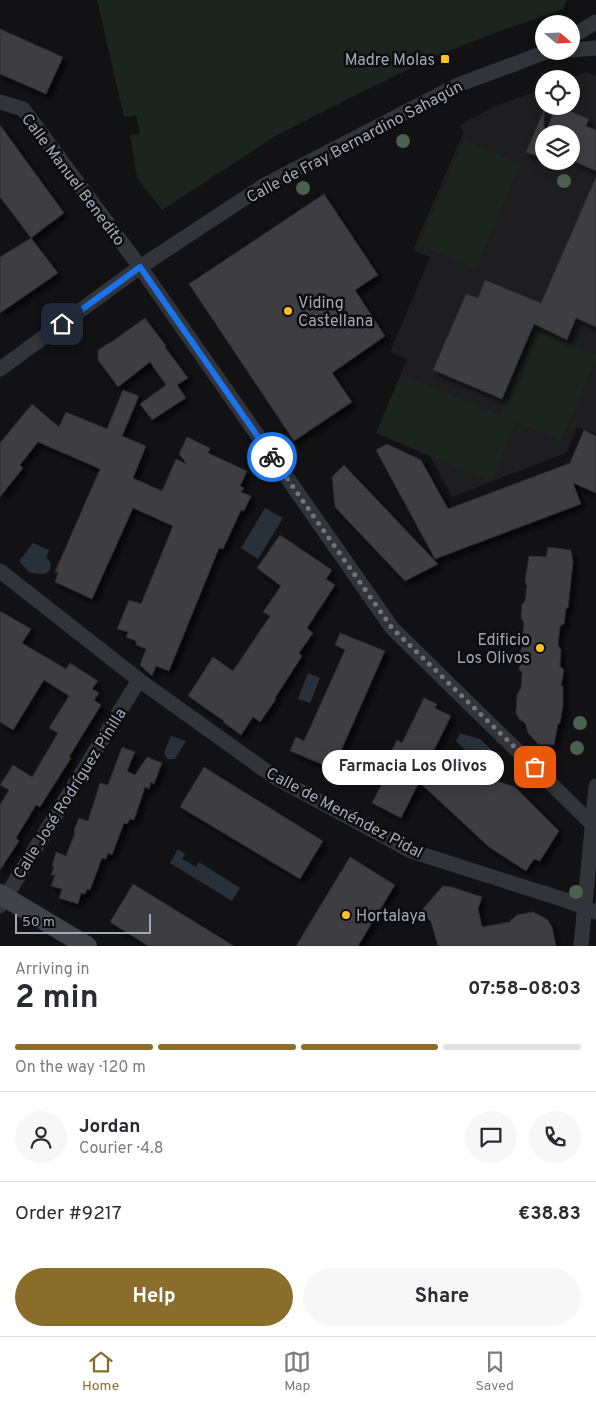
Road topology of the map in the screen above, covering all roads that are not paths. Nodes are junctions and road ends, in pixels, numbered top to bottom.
1 (596, 22) edge
2 (580, 32) edge
3 (596, 48) edge
4 (580, 49) edge
5 (535, 58) edge
6 (0, 102) edge
7 (140, 267) junction
8 (0, 369) edge
9 (0, 571) edge
10 (139, 680) junction
11 (596, 786) edge
12 (592, 824) junction
13 (2, 899) edge
14 (591, 909) edge
15 (87, 946) edge
16 (581, 946) edge

1 - 2 street
3 - 4 street
5 - 7 street, Calle de Fray Bernardino Sahagún
6 - 7 street, Calle Manuel Benedito
7 - 8 street, Calle de Fray Bernardino Sahagún
7 - 12 street, Calle Manuel Benedito
9 - 10 street, Calle de Menéndez Pidal
10 - 13 street, Calle José Rodríguez Pinilla
10 - 14 street, Calle de Menéndez Pidal
11 - 12 street
12 - 14 street
13 - 15 street
14 - 16 street

